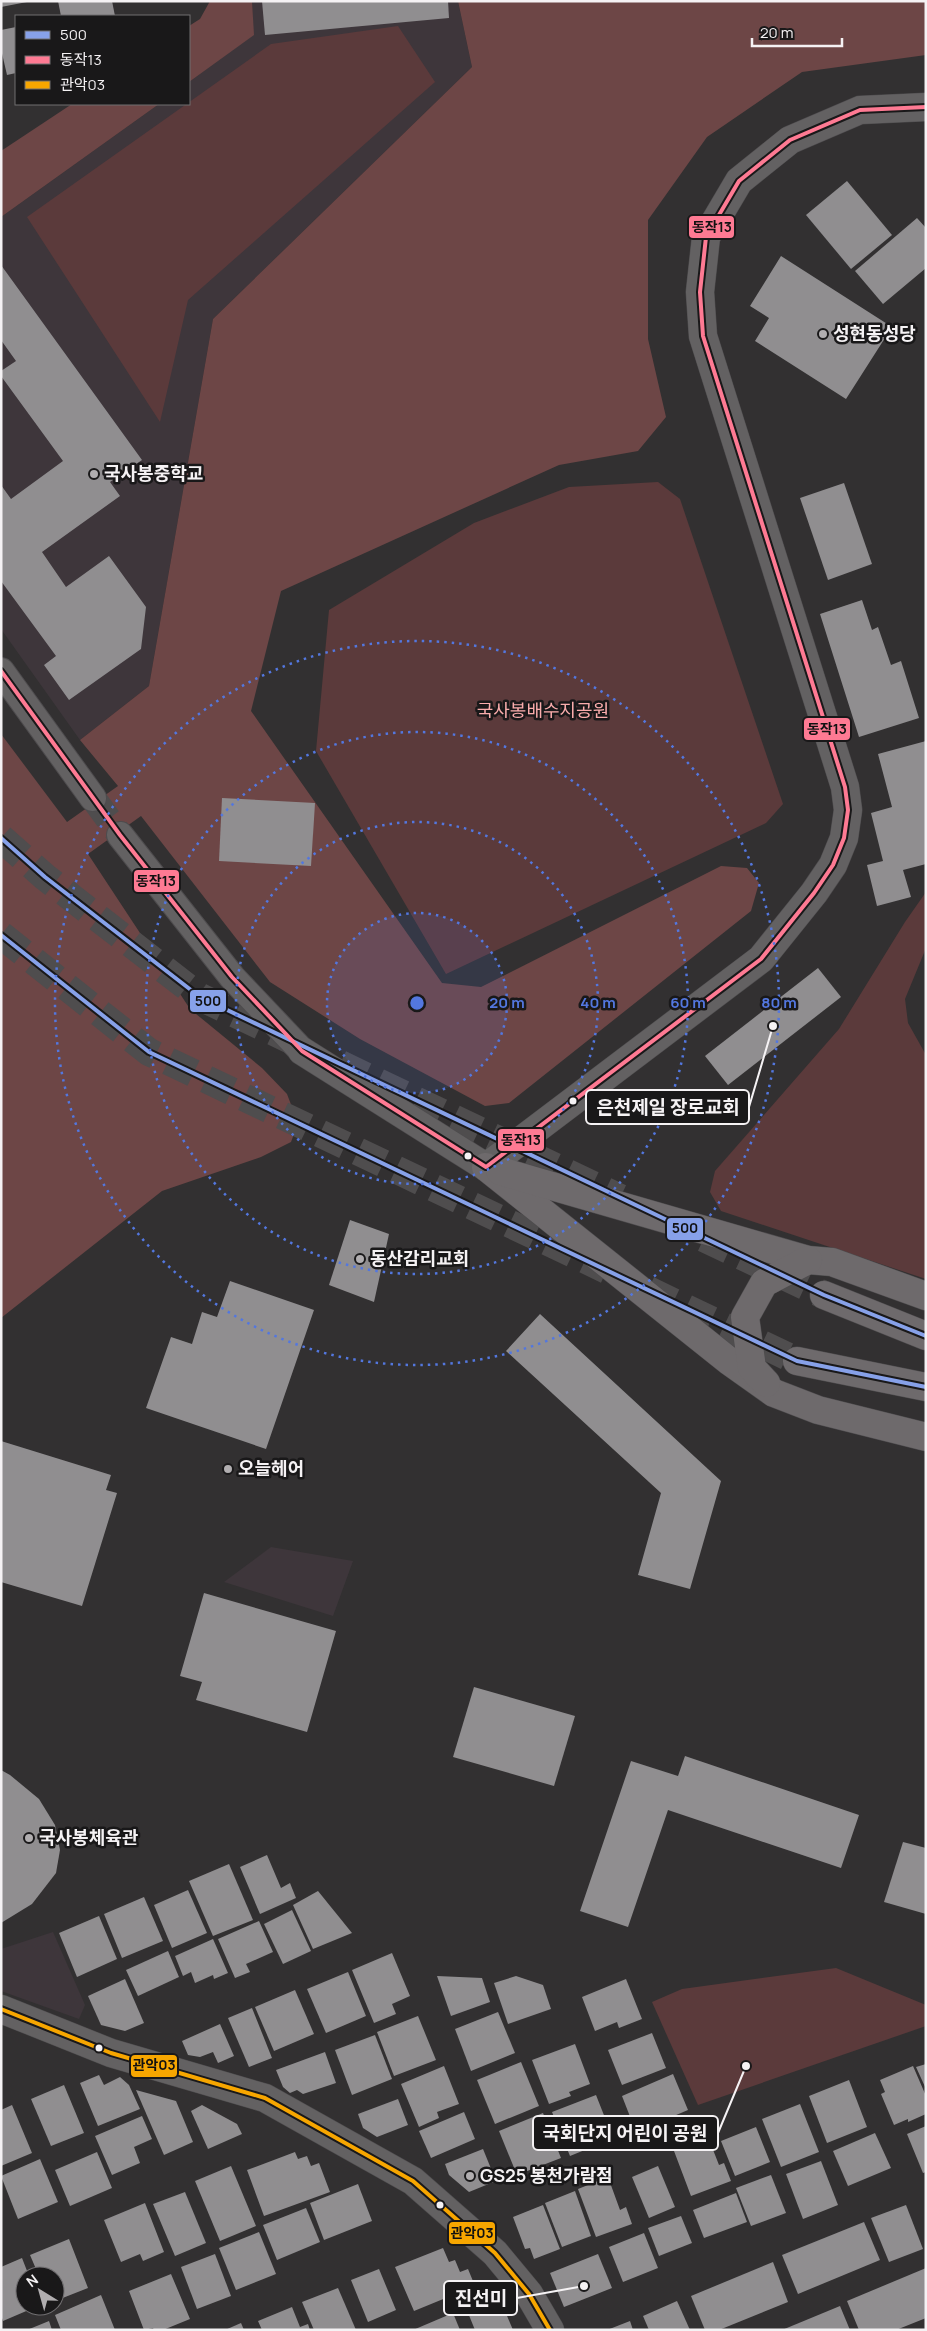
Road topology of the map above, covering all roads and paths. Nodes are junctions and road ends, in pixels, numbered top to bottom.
1 (926, 108) edge
2 (1, 671) edge
3 (93, 798) tunnel mouth
4 (120, 835) tunnel mouth
5 (302, 1051) joint
6 (486, 1167) junction
7 (808, 1260) junction
8 (824, 1296) tunnel mouth
9 (926, 1296) edge
10 (926, 1336) edge
11 (797, 1361) tunnel mouth
12 (926, 1387) edge
13 (774, 1393) junction
14 (926, 1437) edge
15 (1, 2009) edge
16 (550, 2330) edge

1 - 6 street
2 - 3 street
4 - 5 street
5 - 6 street
6 - 7 main road
6 - 13 main road
7 - 9 main road
7 - 13 main road
8 - 10 main road
11 - 12 main road
13 - 14 main road
15 - 16 street

